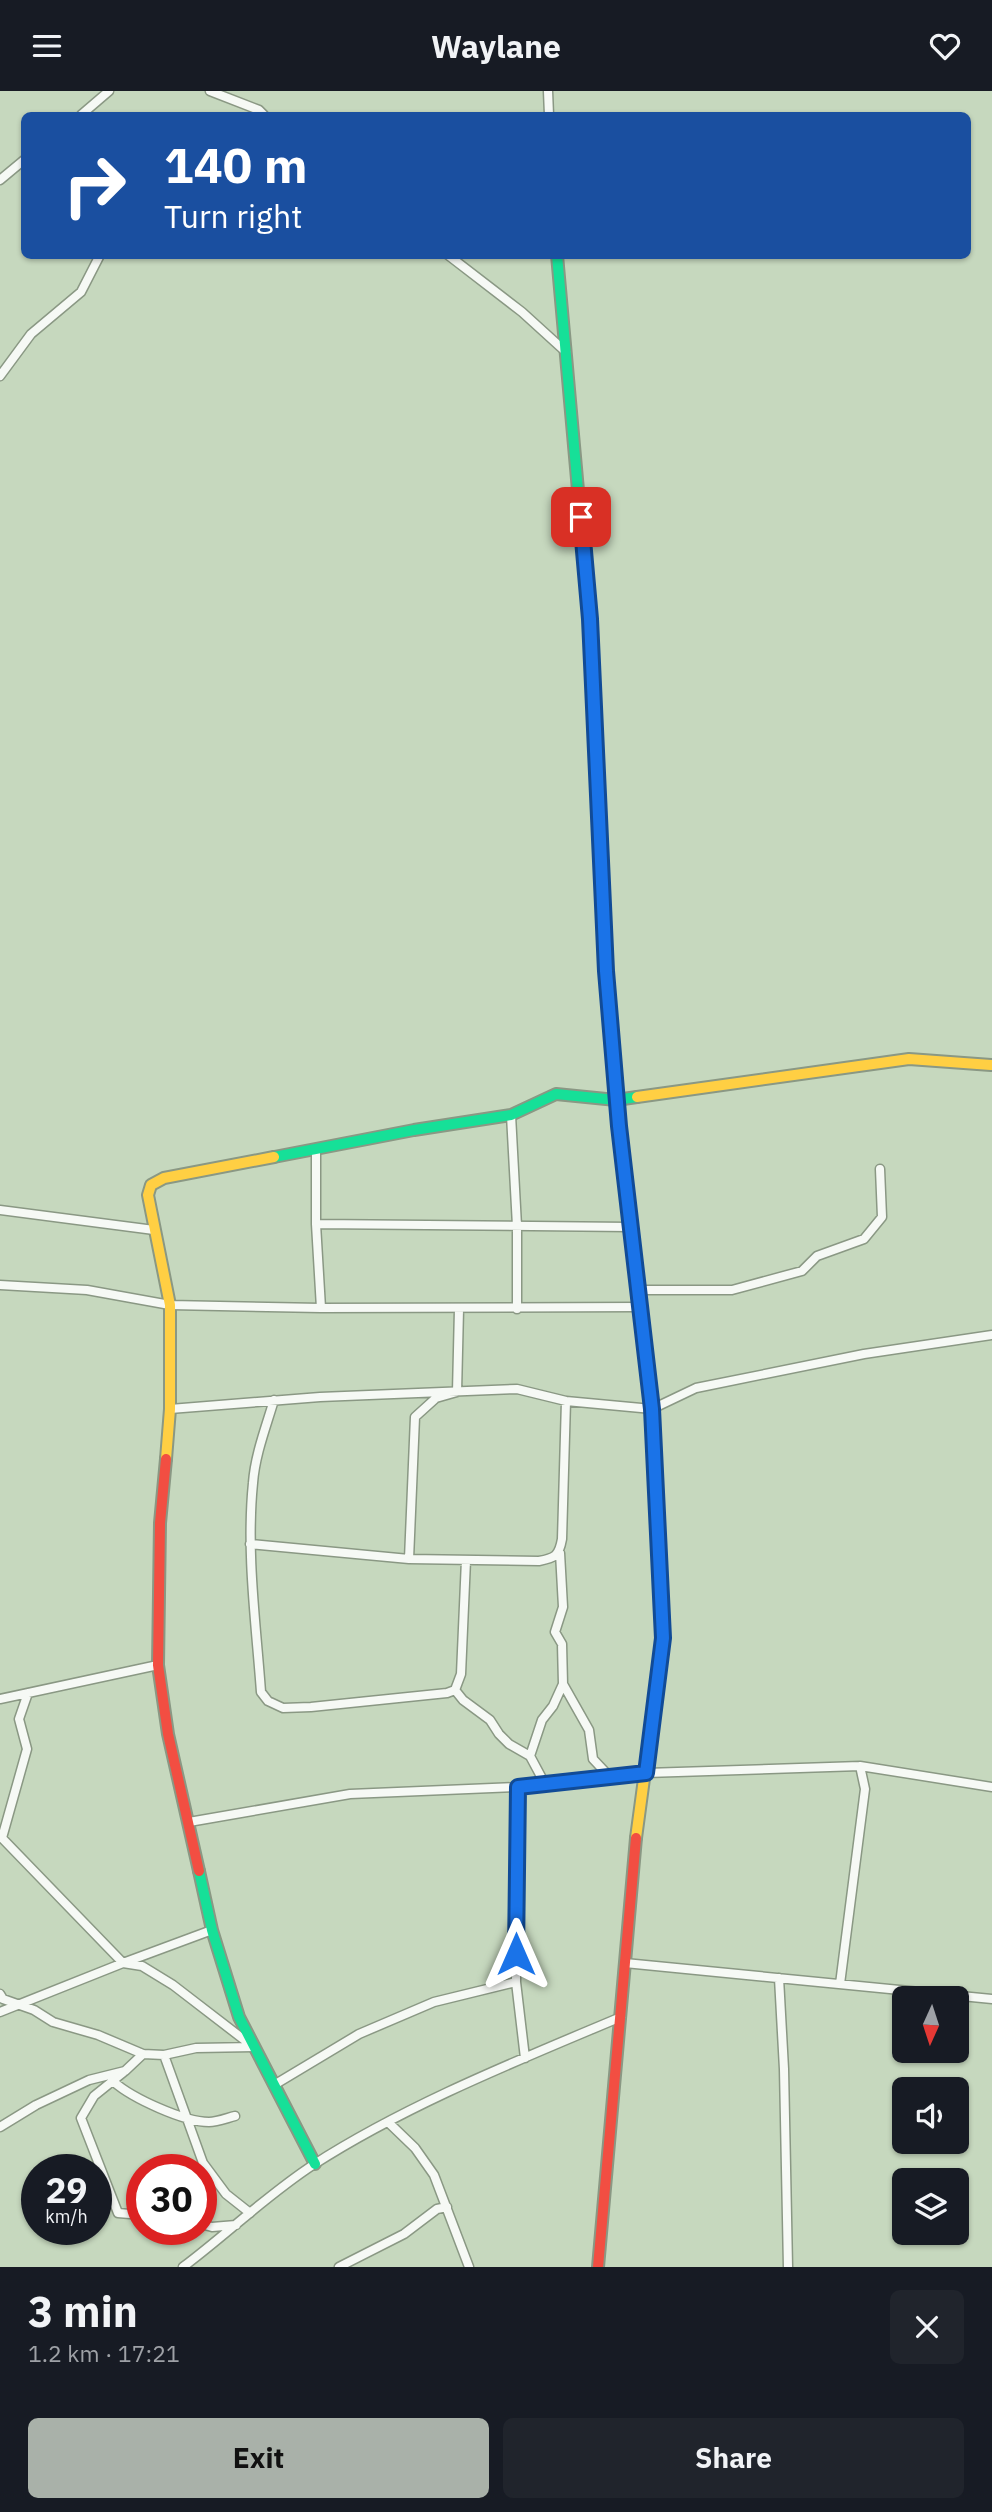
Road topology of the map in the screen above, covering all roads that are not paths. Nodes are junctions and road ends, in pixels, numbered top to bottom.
1 (109, 91) edge
2 (210, 91) edge
3 (548, 91) edge
4 (84, 112) edge
5 (259, 112) edge
6 (549, 112) edge
7 (21, 162) edge
8 (0, 180) edge
9 (98, 259) edge
10 (453, 259) edge
11 (557, 259) edge
12 (566, 352) junction
13 (0, 376) edge
14 (991, 1065) edge
15 (616, 1100) junction
16 (511, 1115) junction
17 (316, 1149) junction
18 (880, 1169) dead end
19 (0, 1210) edge
20 (316, 1224) junction
21 (517, 1226) junction
22 (630, 1227) junction
23 (155, 1230) junction
24 (0, 1285) edge
25 (637, 1290) junction
26 (170, 1305) junction
27 (640, 1307) junction
28 (321, 1308) junction
29 (459, 1309) junction
30 (517, 1309) junction
31 (992, 1335) edge
32 (457, 1392) junction
33 (274, 1400) junction
34 (566, 1401) junction
35 (170, 1409) junction
36 (652, 1409) junction
37 (250, 1544) junction
38 (560, 1553) junction
39 (409, 1559) junction
40 (466, 1560) junction
41 (158, 1665) junction
42 (564, 1684) junction
43 (455, 1690) junction
44 (28, 1693) junction
45 (0, 1699) edge
46 (530, 1756) junction
47 (860, 1766) junction
48 (646, 1773) junction
49 (610, 1777) junction
50 (545, 1784) junction
51 (518, 1787) junction
52 (992, 1787) edge
53 (189, 1822) junction
54 (212, 1930) junction
55 (123, 1962) junction
56 (625, 1963) junction
57 (779, 1978) junction
58 (516, 1982) junction
59 (840, 1984) junction
60 (0, 1994) edge
61 (992, 1999) edge
62 (17, 2005) junction
63 (0, 2012) edge
64 (621, 2017) junction
65 (254, 2047) junction
66 (143, 2054) junction
67 (164, 2055) junction
68 (525, 2058) junction
69 (125, 2071) junction
70 (114, 2082) junction
71 (274, 2085) junction
72 (186, 2116) junction
73 (235, 2116) dead end
74 (388, 2122) junction
75 (0, 2127) edge
76 (315, 2164) junction
77 (447, 2207) junction
78 (250, 2213) junction
79 (126, 2214) edge
80 (236, 2225) junction
81 (217, 2227) edge
82 (183, 2267) edge
83 (339, 2267) edge
84 (469, 2267) edge
85 (598, 2267) edge
86 (788, 2267) edge

1 - 4 street
2 - 5 street
3 - 6 street
7 - 8 street
9 - 13 street
10 - 12 street
11 - 12 street
12 - 15 street
14 - 15 street
15 - 16 street
15 - 22 street
16 - 17 street
16 - 21 street
17 - 20 street
17 - 23 street
18 - 25 street
19 - 23 street
20 - 21 street
20 - 28 street
21 - 22 street
21 - 30 street
22 - 25 street
23 - 26 street
24 - 26 street
25 - 27 street
26 - 28 street
26 - 35 street
27 - 30 street
27 - 36 street
28 - 29 street
29 - 30 street
29 - 32 street
31 - 36 street
32 - 33 street
32 - 34 street
32 - 39 street
33 - 35 street
33 - 37 street
34 - 36 street
34 - 38 street
35 - 41 street
36 - 48 street
37 - 39 street
37 - 43 street
38 - 40 street
38 - 42 street
39 - 40 street
40 - 43 street
41 - 44 street
41 - 53 street
42 - 46 street
42 - 49 street
43 - 46 street
44 - 45 street
44 - 55 street
46 - 50 street
47 - 48 street
47 - 52 street
47 - 59 street
48 - 49 street
48 - 56 street
49 - 50 street
50 - 51 street
51 - 53 street
51 - 58 street
53 - 54 street
54 - 55 street
54 - 65 street
55 - 62 street
55 - 65 street
56 - 57 street
56 - 64 street
57 - 59 street
57 - 86 street
58 - 68 street
58 - 71 street
59 - 61 street
60 - 62 street
62 - 63 street
62 - 66 street
64 - 68 street
64 - 85 street
65 - 67 street
65 - 71 street
66 - 67 street
66 - 69 street
67 - 72 street
68 - 74 street
69 - 70 street
69 - 75 street
70 - 72 street
70 - 79 street
71 - 76 street
72 - 73 street
72 - 78 street
74 - 76 street
74 - 77 street
76 - 78 street
77 - 83 street
77 - 84 street
78 - 80 street
80 - 81 street
80 - 82 street

